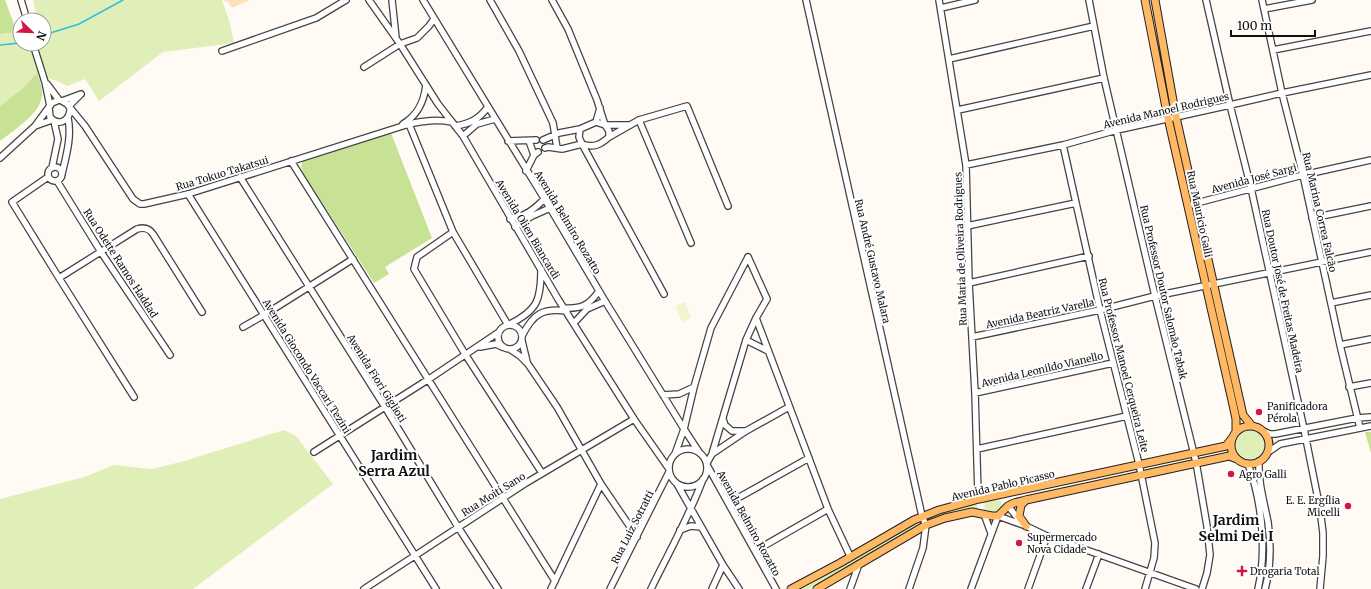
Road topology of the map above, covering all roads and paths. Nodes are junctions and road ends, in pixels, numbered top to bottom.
1 (21, 0) edge
2 (25, 0) edge
3 (346, 0) edge
4 (369, 0) edge
5 (392, 0) edge
6 (423, 0) edge
7 (490, 0) edge
8 (552, 0) edge
9 (806, 0) edge
10 (939, 0) edge
11 (975, 0) edge
12 (1089, 0) edge
13 (1145, 0) edge
14 (1155, 0) edge
15 (1206, 0) edge
16 (1262, 0) edge
17 (1312, 0) edge
18 (941, 8) junction
19 (24, 9) junction
20 (1264, 9) junction
21 (25, 12) edge
22 (434, 18) junction
23 (1094, 26) junction
24 (1371, 31) edge
25 (396, 38) junction
26 (400, 44) junction
27 (1273, 50) junction
28 (222, 51) dead end
29 (36, 52) edge
30 (949, 59) junction
31 (364, 67) dead end
32 (1371, 75) edge
33 (1104, 78) junction
34 (45, 82) junction
35 (426, 85) junction
36 (1282, 93) junction
37 (61, 101) junction
38 (1230, 105) junction
39 (49, 107) junction
40 (69, 107) junction
41 (488, 107) junction
42 (600, 108) junction
43 (958, 110) junction
44 (1176, 116) junction
45 (68, 117) junction
46 (1168, 118) junction
47 (495, 119) junction
48 (639, 120) junction
49 (53, 121) junction
50 (596, 122) junction
51 (409, 124) junction
52 (453, 124) junction
53 (605, 125) junction
54 (628, 125) junction
55 (35, 126) junction
56 (84, 126) junction
57 (400, 127) junction
58 (580, 129) junction
59 (1117, 130) junction
60 (463, 136) junction
61 (554, 136) junction
62 (609, 137) junction
63 (58, 139) junction
64 (69, 140) junction
65 (536, 140) dead end
66 (543, 140) dead end
67 (508, 141) junction
68 (529, 141) junction
69 (582, 144) junction
70 (1063, 145) junction
71 (593, 147) junction
72 (545, 148) dead end
73 (557, 148) junction
74 (0, 158) edge
75 (1371, 160) edge
76 (291, 161) junction
77 (591, 162) junction
78 (966, 166) junction
79 (52, 168) junction
80 (526, 170) junction
81 (62, 174) junction
82 (1303, 175) junction
83 (48, 177) junction
84 (240, 177) junction
85 (57, 181) junction
86 (1251, 188) junction
87 (188, 194) junction
88 (544, 199) junction
89 (1076, 203) junction
90 (1196, 203) junction
91 (728, 206) dead end
92 (1188, 206) junction
93 (1371, 206) edge
94 (550, 208) junction
95 (1312, 218) junction
96 (510, 219) junction
97 (967, 226) junction
98 (515, 227) junction
99 (453, 232) junction
100 (691, 243) dead end
101 (101, 252) junction
102 (1371, 252) edge
103 (1089, 256) junction
104 (353, 259) junction
105 (1322, 262) junction
106 (541, 269) junction
107 (1269, 274) junction
108 (58, 278) junction
109 (969, 283) junction
110 (1214, 284) junction
111 (309, 286) junction
112 (1205, 286) junction
113 (599, 291) junction
114 (664, 294) dead end
115 (1155, 296) junction
116 (1371, 296) edge
117 (605, 301) junction
118 (1331, 303) junction
119 (566, 309) junction
120 (1100, 310) junction
121 (202, 312) dead end
122 (264, 315) junction
123 (756, 318) junction
124 (574, 323) junction
125 (508, 325) junction
126 (243, 327) dead end
127 (499, 332) junction
128 (972, 337) junction
129 (522, 338) junction
130 (1371, 339) edge
131 (746, 340) junction
132 (1340, 346) junction
133 (503, 347) junction
134 (474, 348) junction
135 (511, 350) junction
136 (768, 351) junction
137 (465, 354) junction
138 (170, 355) dead end
139 (1113, 362) junction
140 (528, 364) junction
141 (428, 379) junction
142 (1371, 383) edge
143 (694, 387) junction
144 (1349, 387) junction
145 (976, 393) junction
146 (663, 395) junction
147 (134, 397) dead end
148 (385, 407) junction
149 (789, 407) junction
150 (1127, 416) junction
151 (723, 417) junction
152 (1371, 417) edge
153 (1357, 418) junction
154 (634, 419) junction
155 (1252, 426) junction
156 (1371, 426) edge
157 (1360, 428) junction
158 (684, 429) junction
159 (1304, 429) junction
160 (746, 431) junction
161 (1263, 431) junction
162 (1234, 434) junction
163 (340, 436) junction
164 (1306, 440) junction
165 (581, 450) junction
166 (977, 450) junction
167 (314, 452) dead end
168 (699, 452) junction
169 (1193, 453) junction
170 (1267, 453) junction
171 (675, 454) junction
172 (712, 454) junction
173 (809, 458) junction
174 (1237, 459) junction
175 (1259, 461) junction
176 (1196, 462) junction
177 (707, 464) junction
178 (1140, 464) junction
179 (1248, 464) junction
180 (669, 470) junction
181 (542, 473) junction
182 (1142, 474) junction
183 (703, 479) junction
184 (601, 484) junction
185 (677, 484) junction
186 (999, 495) junction
187 (503, 498) junction
188 (979, 499) junction
189 (1026, 500) junction
190 (729, 503) junction
191 (1008, 506) junction
192 (692, 509) junction
193 (828, 509) junction
194 (984, 514) junction
195 (922, 516) junction
196 (998, 516) junction
197 (926, 525) junction
198 (1026, 526) junction
199 (458, 527) junction
200 (702, 527) junction
201 (680, 530) junction
202 (991, 534) junction
203 (1047, 536) junction
204 (637, 537) junction
205 (755, 551) junction
206 (1099, 554) junction
207 (414, 556) junction
208 (850, 556) junction
209 (859, 564) junction
210 (723, 565) junction
211 (1150, 573) junction
212 (555, 581) junction
213 (372, 587) edge
214 (364, 589) edge
215 (436, 589) edge
216 (498, 589) edge
217 (551, 589) edge
218 (610, 589) edge
219 (651, 589) edge
220 (712, 589) edge
221 (739, 589) edge
222 (776, 589) edge
223 (791, 589) edge
224 (817, 589) edge
225 (850, 589) edge
226 (909, 589) edge
227 (971, 589) edge
228 (1028, 589) edge
229 (1086, 589) edge
230 (1144, 589) edge
231 (1196, 589) edge
232 (1202, 589) edge
233 (1258, 589) edge
234 (1266, 589) edge
235 (1320, 589) edge

1 - 19 street
2 - 19 street
3 - 28 street
4 - 25 street, Avenida Olien Biancardi
5 - 25 street
6 - 22 street, Avenida Belmiro Rozatto
7 - 61 street
8 - 42 street
9 - 195 street, Rua André Gustavo Malara
10 - 18 street, Rua Maria de Oliveira Rodrigues
11 - 18 street
12 - 23 street, Rua Professor Doutor Salomão Tabak
13 - 46 main road, Rua Mauricio Galli
14 - 44 main road, Rua Mauricio Galli
15 - 38 street, Rua Doutor José de Freitas Madeira
16 - 20 street, Rua Marina Correa Falcão
17 - 20 street
18 - 30 street, Rua Maria de Oliveira Rodrigues
19 - 21 street
20 - 27 street, Rua Marina Correa Falcão
22 - 26 street
22 - 41 street, Avenida Belmiro Rozatto
23 - 30 street
23 - 33 street, Rua Professor Doutor Salomão Tabak
24 - 27 street
25 - 26 street, Avenida Olien Biancardi
26 - 31 street
26 - 35 street, Avenida Olien Biancardi
27 - 36 street, Rua Marina Correa Falcão
29 - 34 street
30 - 43 street, Rua Maria de Oliveira Rodrigues
32 - 36 street, Avenida Manoel Rodrigues
33 - 43 street
33 - 59 street, Rua Professor Doutor Salomão Tabak
34 - 37 street
34 - 39 street
35 - 52 street, Avenida Olien Biancardi
35 - 57 street, Rua Tokuo Takatsui
36 - 38 street, Avenida Manoel Rodrigues
36 - 82 street, Rua Marina Correa Falcão
37 - 39 street
37 - 40 street
37 - 40 street
38 - 44 street, Avenida Manoel Rodrigues
38 - 86 street, Rua Doutor José de Freitas Madeira
39 - 49 street
39 - 55 street
40 - 45 street
40 - 56 street, Rua Tokuo Takatsui
41 - 47 street, Avenida Belmiro Rozatto
41 - 52 street
42 - 50 street
42 - 53 street
43 - 78 street, Rua Maria de Oliveira Rodrigues
44 - 46 street, Avenida Manoel Rodrigues
44 - 90 main road, Rua Mauricio Galli
45 - 49 street
45 - 56 street
45 - 64 street
46 - 59 street, Avenida Manoel Rodrigues
46 - 92 main road, Rua Mauricio Galli
47 - 60 street
47 - 67 street, Avenida Belmiro Rozatto
48 - 54 street
48 - 91 street
48 - 100 street
49 - 55 street
49 - 63 street
50 - 53 street
50 - 58 street
51 - 52 street, Rua Tokuo Takatsui
51 - 57 street, Rua Tokuo Takatsui
51 - 99 street
52 - 60 street, Avenida Olien Biancardi
53 - 54 street
53 - 62 street
54 - 62 street
55 - 74 street
56 - 87 street, Rua Tokuo Takatsui
57 - 76 street, Rua Tokuo Takatsui
58 - 61 street
58 - 69 street
59 - 70 street, Avenida Manoel Rodrigues
59 - 115 street, Rua Professor Doutor Salomão Tabak
60 - 96 street, Avenida Olien Biancardi
61 - 66 street
61 - 73 street
62 - 71 street
63 - 64 street
63 - 79 street
64 - 81 street
65 - 68 street
67 - 68 street
67 - 80 street, Avenida Belmiro Rozatto
68 - 80 street
69 - 71 street
69 - 73 street
69 - 77 street
70 - 78 street, Avenida Manoel Rodrigues
70 - 89 street, Rua Professor Manoel Cerqueira Leite
71 - 77 street
72 - 73 street
75 - 82 street, Avenida José Sargi
76 - 84 street, Rua Tokuo Takatsui
76 - 104 street
77 - 114 street
78 - 97 street, Rua Maria de Oliveira Rodrigues
79 - 81 street
79 - 83 street
80 - 88 street, Avenida Belmiro Rozatto
81 - 85 street
82 - 86 street, Avenida José Sargi
82 - 95 street, Rua Marina Correa Falcão
83 - 85 street
83 - 108 street
84 - 87 street, Rua Tokuo Takatsui
84 - 111 street, Avenida Fiori Giglioti
85 - 101 street, Rua Odette Ramos Haddad
86 - 90 street, Avenida José Sargi
86 - 107 street, Rua Doutor José de Freitas Madeira
87 - 122 street, Avenida Giocondo Vaccari Tezini
88 - 94 street, Avenida Belmiro Rozatto
88 - 96 street
89 - 97 street
89 - 103 street, Rua Professor Manoel Cerqueira Leite
90 - 92 street, Avenida José Sargi
90 - 110 main road, Rua Mauricio Galli
92 - 112 main road, Rua Mauricio Galli
93 - 95 street
94 - 98 street
94 - 113 street, Avenida Belmiro Rozatto
95 - 105 street, Rua Marina Correa Falcão
96 - 98 street, Avenida Olien Biancardi
97 - 109 street, Rua Maria de Oliveira Rodrigues
98 - 106 street, Avenida Olien Biancardi
99 - 125 street
99 - 137 street
101 - 108 street
101 - 121 street
101 - 138 street, Rua Odette Ramos Haddad
102 - 105 street, Avenida Beatriz Varella
103 - 109 street
103 - 120 street, Rua Professor Manoel Cerqueira Leite
104 - 111 street
104 - 141 street
105 - 107 street, Avenida Beatriz Varella
105 - 118 street, Rua Marina Correa Falcão
106 - 119 street, Avenida Olien Biancardi
106 - 125 street
107 - 110 street, Avenida Beatriz Varella
107 - 159 street, Rua Doutor José de Freitas Madeira
108 - 147 street
109 - 128 street, Rua Maria de Oliveira Rodrigues
110 - 112 street, Avenida Beatriz Varella
110 - 155 main road, Rua Mauricio Galli
111 - 122 street
111 - 148 street, Avenida Fiori Giglioti
112 - 115 street, Avenida Beatriz Varella
112 - 162 main road, Rua Mauricio Galli
113 - 117 street, Avenida Belmiro Rozatto
113 - 119 street
115 - 120 street, Avenida Beatriz Varella
115 - 169 street, Rua Professor Doutor Salomão Tabak
116 - 118 street
117 - 124 street
117 - 146 street, Avenida Belmiro Rozatto
118 - 132 street, Rua Marina Correa Falcão
119 - 124 street, Avenida Olien Biancardi
119 - 129 street
120 - 128 street, Avenida Beatriz Varella
120 - 139 street, Rua Professor Manoel Cerqueira Leite
122 - 126 street
122 - 163 street, Avenida Giocondo Vaccari Tezini
123 - 131 street
123 - 136 street
123 - 143 street
124 - 154 street, Avenida Olien Biancardi
125 - 127 street
125 - 129 street
127 - 133 street
127 - 134 street
128 - 145 street, Rua Maria de Oliveira Rodrigues
129 - 135 street
129 - 140 street
130 - 132 street
131 - 136 street
131 - 151 street
132 - 144 street, Rua Marina Correa Falcão
133 - 134 street
133 - 135 street
134 - 137 street
135 - 140 street
136 - 149 street
137 - 141 street
137 - 181 street
139 - 145 street, Avenida Leonildo Vianello
139 - 150 street, Rua Professor Manoel Cerqueira Leite
140 - 165 street
141 - 148 street
141 - 187 street
142 - 144 street
143 - 146 street
143 - 158 street
144 - 153 street, Rua Marina Correa Falcão
145 - 166 street, Rua Maria de Oliveira Rodrigues
146 - 158 street, Avenida Belmiro Rozatto
148 - 163 street
148 - 199 street, Avenida Fiori Giglioti
149 - 160 street
149 - 173 street
150 - 166 street
150 - 178 street, Rua Professor Manoel Cerqueira Leite
151 - 160 street
151 - 172 street
152 - 153 street
153 - 157 street, Rua Marina Correa Falcão
153 - 159 street
154 - 165 street, Rua Moiti Sano
154 - 180 street, Avenida Olien Biancardi
155 - 161 main road
155 - 162 main road
156 - 157 street
157 - 164 street
158 - 168 street, Avenida Belmiro Rozatto
158 - 171 street
159 - 161 street
159 - 164 street, Rua Doutor José de Freitas Madeira
160 - 172 street
161 - 170 main road
162 - 169 main road, Avenida Pablo Picasso
162 - 174 main road
163 - 167 street
163 - 207 street, Avenida Giocondo Vaccari Tezini
164 - 170 street
164 - 235 street, Rua Doutor José de Freitas Madeira
165 - 181 street, Rua Moiti Sano
165 - 184 street
166 - 188 street, Rua Maria de Oliveira Rodrigues
168 - 171 street
168 - 177 street
169 - 176 street, Rua Professor Doutor Salomão Tabak
169 - 178 main road, Avenida Pablo Picasso
170 - 175 main road
171 - 180 street
172 - 177 street
173 - 190 street
173 - 193 street
174 - 176 main road, Avenida Pablo Picasso
174 - 179 main road
175 - 179 main road
175 - 234 street
176 - 182 main road, Avenida Pablo Picasso
176 - 232 street, Rua Professor Doutor Salomão Tabak
177 - 183 street
177 - 190 street, Avenida Belmiro Rozatto
178 - 182 street, Rua Professor Manoel Cerqueira Leite
178 - 186 main road, Avenida Pablo Picasso
179 - 233 street
180 - 185 street
180 - 204 street, Rua Luiz Sotratti
181 - 187 street, Rua Moiti Sano
182 - 189 main road, Avenida Pablo Picasso
182 - 211 street, Rua Professor Manoel Cerqueira Leite
183 - 185 street
183 - 192 street
184 - 204 street
184 - 212 street
185 - 192 street
186 - 188 main road, Avenida Pablo Picasso
186 - 191 main road
187 - 199 street, Rua Moiti Sano
187 - 212 street
188 - 194 main road
188 - 195 main road, Avenida Pablo Picasso
189 - 191 main road, Avenida Pablo Picasso
189 - 198 main road
190 - 205 street, Avenida Belmiro Rozatto
191 - 196 main road
191 - 198 street
192 - 200 street
192 - 201 street
193 - 205 street
193 - 208 street
194 - 196 main road, Avenida Pablo Picasso
194 - 197 main road, Avenida Pablo Picasso
194 - 202 street
195 - 197 street, Rua André Gustavo Malara
195 - 208 main road, Avenida Pablo Picasso
196 - 198 street
196 - 202 street
197 - 209 main road, Avenida Pablo Picasso
197 - 226 street
198 - 203 street
199 - 207 street, Rua Moiti Sano
199 - 216 street, Avenida Fiori Giglioti
200 - 201 street
200 - 210 street
201 - 219 street
202 - 227 street
203 - 206 street
203 - 228 street
204 - 218 street, Rua Luiz Sotratti
205 - 222 street, Avenida Belmiro Rozatto
206 - 211 street
206 - 229 street
207 - 213 street, Rua Moiti Sano
207 - 215 street, Avenida Giocondo Vaccari Tezini
208 - 223 main road, Avenida Pablo Picasso
209 - 224 main road, Avenida Pablo Picasso
209 - 225 street
210 - 220 street
210 - 221 street
211 - 230 street, Rua Professor Manoel Cerqueira Leite
211 - 231 street
212 - 217 street
213 - 214 street, Rua Moiti Sano

